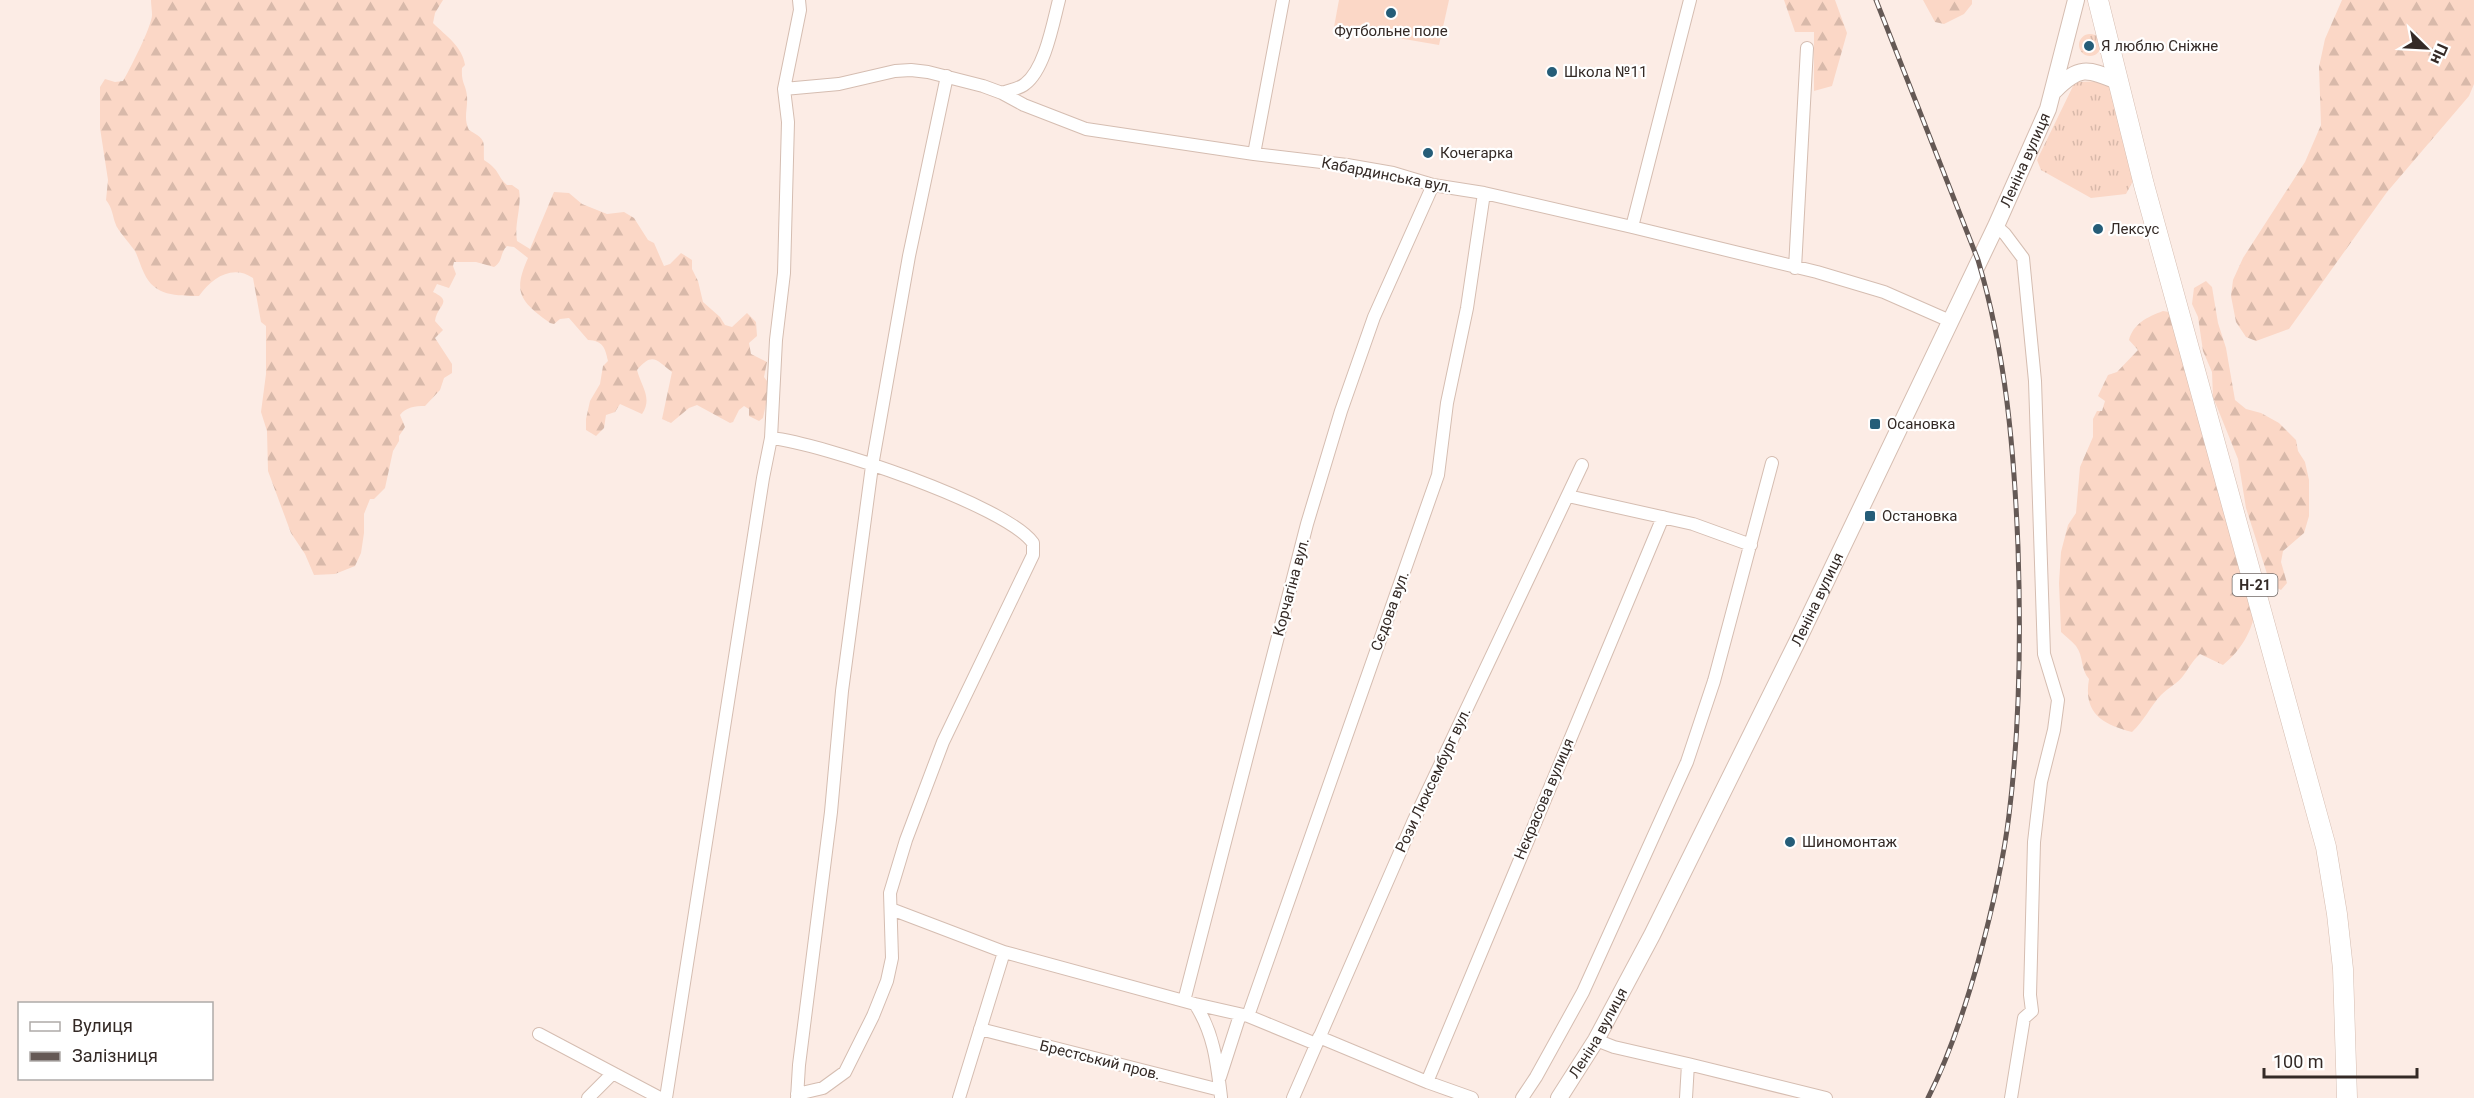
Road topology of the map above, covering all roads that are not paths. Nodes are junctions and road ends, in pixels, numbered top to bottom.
1 (799, 0) edge
2 (1059, 0) edge
3 (1283, 0) edge
4 (1690, 0) edge
5 (2076, 0) edge
6 (2098, 0) edge
7 (1806, 48) dead end
8 (947, 76) junction
9 (2117, 81) junction
10 (784, 89) junction
11 (2055, 90) junction
12 (1002, 93) junction
13 (1254, 154) junction
14 (1433, 184) junction
15 (1484, 193) junction
16 (1995, 226) junction
17 (1632, 227) junction
18 (1795, 268) junction
19 (1950, 321) junction
20 (771, 438) junction
21 (1772, 463) dead end
22 (1582, 465) dead end
23 (872, 466) junction
24 (1568, 496) junction
25 (1663, 517) junction
26 (1750, 545) junction
27 (891, 909) junction
28 (1004, 952) junction
29 (1190, 1002) junction
30 (1244, 1015) junction
31 (980, 1029) junction
32 (539, 1034) dead end
33 (1596, 1040) junction
34 (1317, 1041) junction
35 (1688, 1064) junction
36 (612, 1074) junction
37 (1426, 1082) junction
38 (1220, 1090) edge
39 (797, 1096) edge
40 (588, 1098) edge
41 (660, 1098) edge
42 (666, 1098) edge
43 (959, 1098) edge
44 (1293, 1098) edge
45 (1472, 1098) edge
46 (1522, 1098) edge
47 (1559, 1098) edge
48 (1686, 1098) edge
49 (1826, 1098) edge
50 (2011, 1098) edge
51 (2347, 1098) edge

1 - 10 street
2 - 12 street
3 - 13 street
4 - 17 street
5 - 11 main road, Леніна вулиця
6 - 9 main road, Н-21
7 - 18 street
8 - 10 street, Кабардинська вул.
8 - 12 street, Кабардинська вул.
8 - 23 street
9 - 11 main road
9 - 51 main road, Н-21
10 - 20 street
11 - 16 main road, Леніна вулиця
12 - 13 street, Кабардинська вул.
13 - 14 street, Кабардинська вул.
14 - 15 street, Кабардинська вул.
14 - 29 street, Корчагіна вул.
15 - 17 street, Кабардинська вул.
15 - 30 street, Сєдова вул.
16 - 19 main road, Леніна вулиця
16 - 50 street
17 - 18 street, Кабардинська вул.
18 - 19 street, Кабардинська вул.
19 - 33 main road, Леніна вулиця
20 - 23 street
20 - 42 street
21 - 26 street
22 - 24 street, Рози Люксембург вул.
23 - 27 street
23 - 39 street
24 - 25 street
24 - 34 street, Рози Люксембург вул.
25 - 26 street
25 - 37 street, Нєкрасова вулиця
26 - 46 street
27 - 28 street
27 - 39 street
28 - 29 street
28 - 31 street
29 - 30 street
29 - 38 street
30 - 34 street
30 - 38 street, Сєдова вул.
31 - 38 street, Брестський пров.
31 - 43 street
32 - 36 street
33 - 35 street
33 - 47 main road, Леніна вулиця
34 - 37 street
34 - 44 street, Рози Люксембург вул.
35 - 48 street
35 - 49 street
36 - 40 street
36 - 41 street
37 - 45 street

